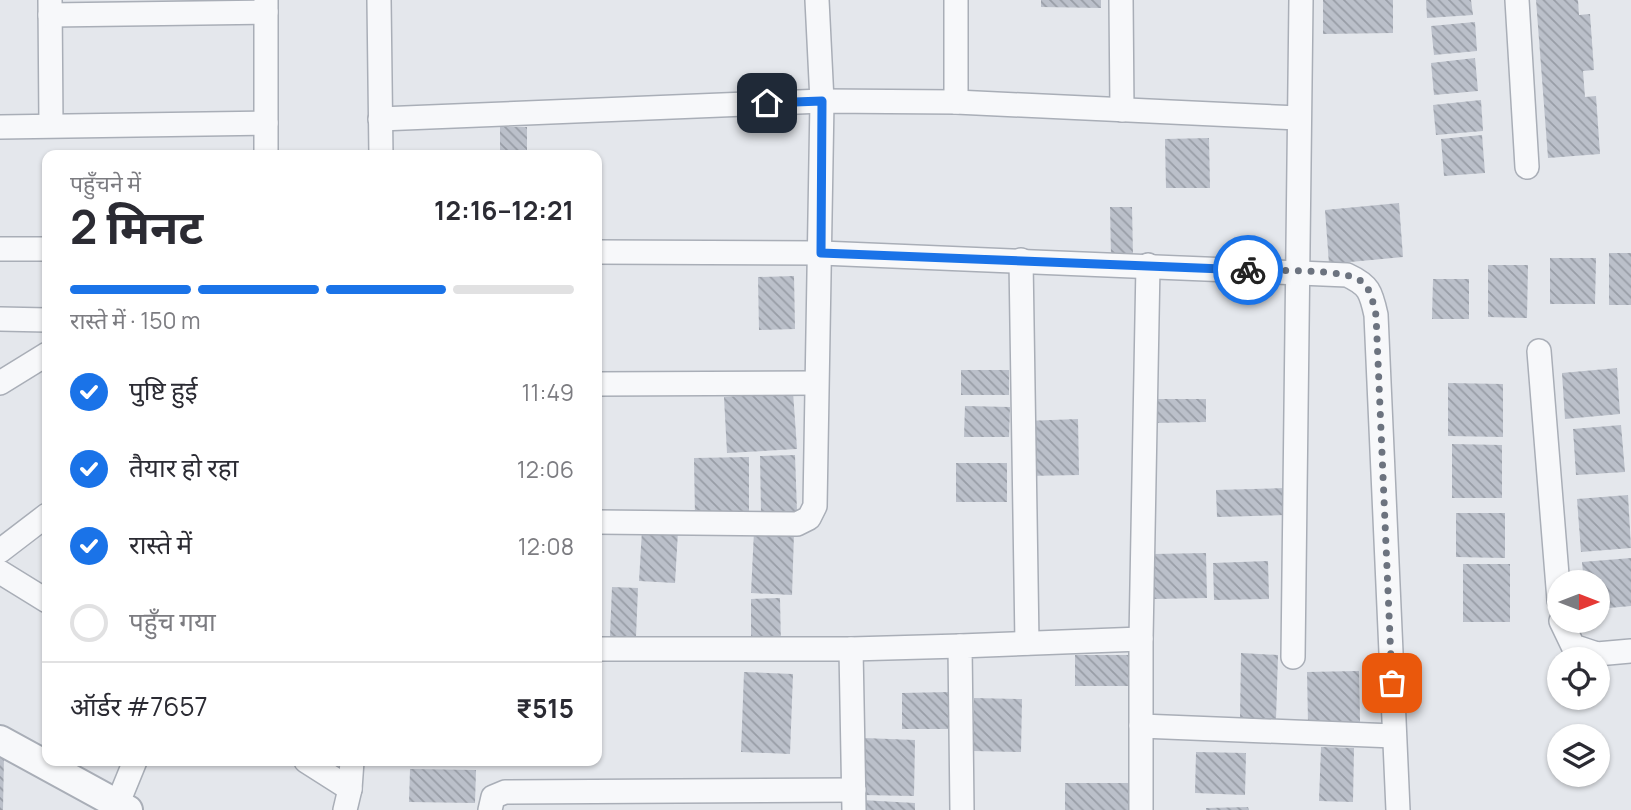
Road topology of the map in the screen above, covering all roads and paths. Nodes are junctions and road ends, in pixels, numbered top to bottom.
1 (379, 0) edge
2 (817, 0) edge
3 (956, 0) edge
4 (1121, 0) edge
5 (1301, 0) edge
6 (1517, 0) edge
7 (266, 6) edge
8 (50, 7) edge
9 (157, 7) edge
10 (822, 101) junction
11 (956, 102) junction
12 (1122, 110) junction
13 (1299, 118) junction
14 (380, 120) junction
15 (266, 123) junction
16 (51, 125) junction
17 (0, 127) edge
18 (266, 150) edge
19 (381, 150) edge
20 (1527, 167) dead end
21 (0, 249) edge
22 (42, 249) edge
23 (602, 253) edge
24 (821, 253) junction
25 (1021, 260) junction
26 (1148, 265) junction
27 (1297, 272) junction
28 (0, 319) edge
29 (42, 320) edge
30 (1539, 351) dead end
31 (42, 357) edge
32 (0, 383) edge
33 (816, 383) junction
34 (602, 384) edge
35 (42, 519) edge
36 (602, 522) edge
37 (0, 551) edge
38 (1557, 570) edge
39 (0, 572) edge
40 (42, 598) edge
41 (1567, 634) edge
42 (1141, 639) junction
43 (1027, 643) junction
44 (961, 646) junction
45 (602, 649) edge
46 (851, 649) junction
47 (1631, 651) edge
48 (1293, 657) dead end
49 (1141, 726) junction
50 (1394, 736) junction
51 (0, 740) edge
52 (42, 764) edge
53 (46, 766) edge
54 (133, 766) edge
55 (311, 766) edge
56 (351, 766) edge
57 (348, 800) edge
58 (854, 800) edge
59 (120, 808) edge
60 (490, 810) edge
61 (962, 810) edge
62 (1141, 810) edge
63 (1398, 810) edge

1 - 14 street
2 - 10 street
3 - 11 street
4 - 12 street
5 - 13 street
6 - 20 street
7 - 9 street
7 - 15 street
8 - 9 street
8 - 16 street
10 - 11 street
10 - 14 street
10 - 24 street
11 - 12 street
12 - 13 street
13 - 27 street
14 - 19 street
15 - 16 street
15 - 18 street
16 - 17 street
21 - 22 street
23 - 24 street
24 - 25 street
24 - 33 street
25 - 26 street
25 - 43 street
26 - 27 street
26 - 42 street
27 - 48 street
27 - 50 street
28 - 29 street
30 - 38 street
31 - 32 street
33 - 34 street
33 - 36 street
35 - 37 street
39 - 40 street
41 - 47 street
42 - 43 street
42 - 49 street
43 - 44 street
44 - 46 street
44 - 61 street
45 - 46 street
46 - 58 street
49 - 50 street
49 - 62 street
50 - 63 street
51 - 52 street
53 - 59 street
54 - 59 street
55 - 57 street
56 - 57 street
58 - 60 street

